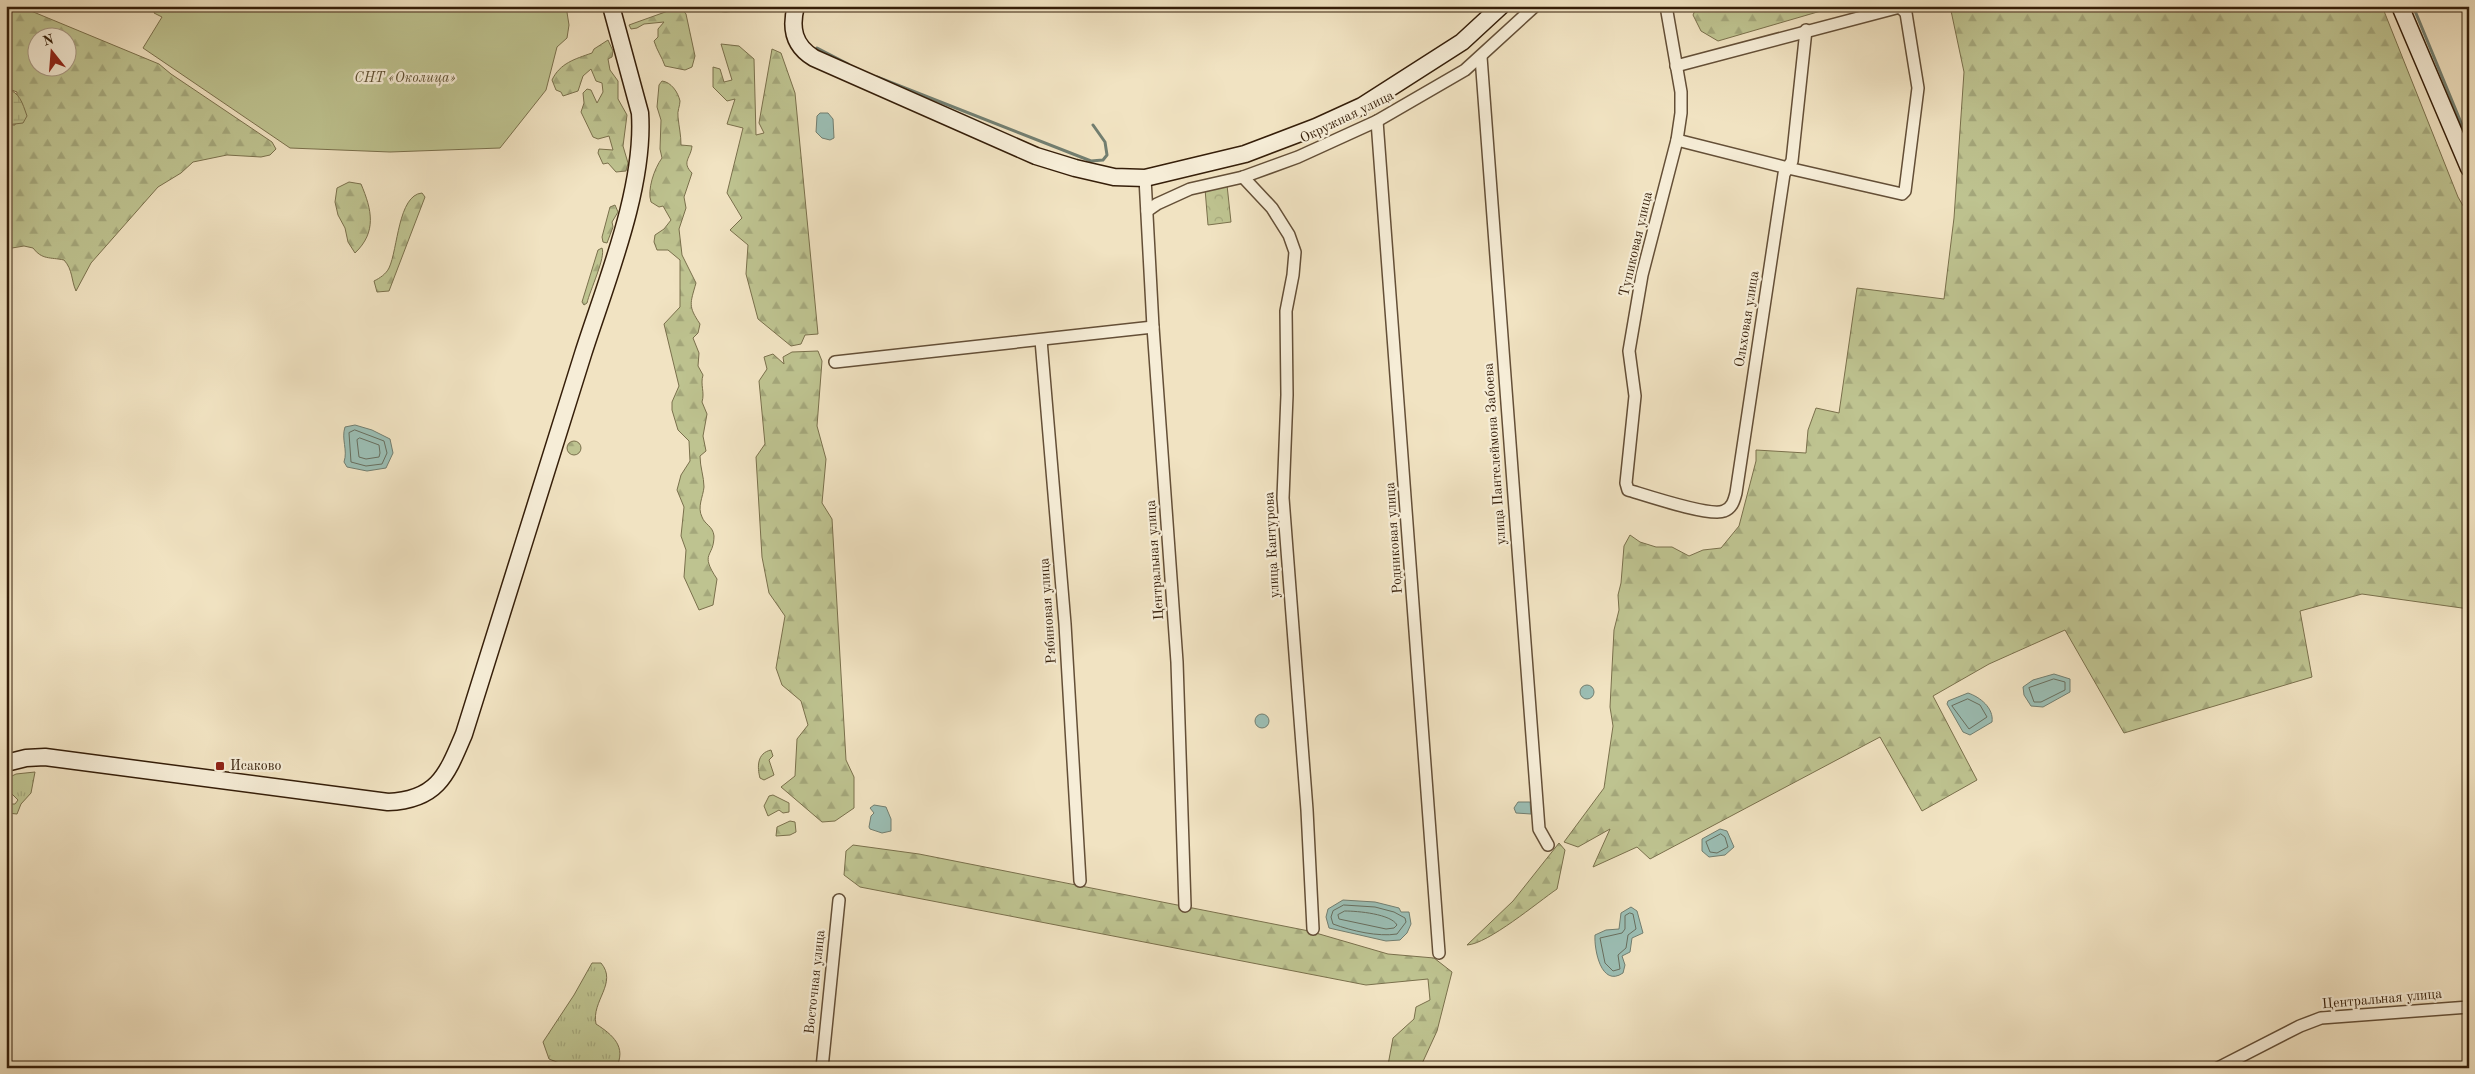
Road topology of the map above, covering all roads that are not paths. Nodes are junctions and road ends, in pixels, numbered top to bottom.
1 (611, 6) edge
2 (796, 6) edge
3 (1501, 6) edge
4 (1535, 6) edge
5 (1666, 6) edge
6 (2400, 6) edge
7 (1806, 30) junction
8 (1481, 57) junction
9 (1676, 66) junction
10 (1377, 121) junction
11 (1677, 140) junction
12 (1788, 168) junction
13 (2469, 168) edge
14 (1243, 177) junction
15 (1145, 178) junction
16 (1148, 211) junction
17 (1153, 326) junction
18 (1041, 340) junction
19 (835, 362) dead end
20 (1628, 490) joint
21 (6, 763) edge
22 (1548, 846) dead end
23 (1080, 881) dead end
24 (839, 900) dead end
25 (1185, 906) dead end
26 (1313, 930) dead end
27 (1439, 953) dead end
28 (2469, 1007) edge
29 (822, 1068) edge
30 (2218, 1068) edge

1 - 21 main road
2 - 15 main road
3 - 15 main road
4 - 8 street, Окружная улица
5 - 9 street, Тупиковая улица
6 - 13 main road
7 - 9 street
7 - 12 street, Ольховая улица
7 - 12 street
8 - 10 street, Окружная улица
8 - 22 street, улица Пантелеймона Забоева
9 - 11 street, Тупиковая улица
10 - 14 street, Окружная улица
10 - 27 street, Родниковая улица
11 - 12 street
11 - 20 street, Тупиковая улица
12 - 20 street, Ольховая улица
14 - 16 street, Окружная улица
14 - 26 street, улица Кантурова
15 - 16 street, Центральная улица
16 - 17 street, Центральная улица
17 - 18 street
17 - 25 street, Центральная улица
18 - 19 street
18 - 23 street, Рябиновая улица
24 - 29 street, Восточная улица
28 - 30 street, Центральная улица

